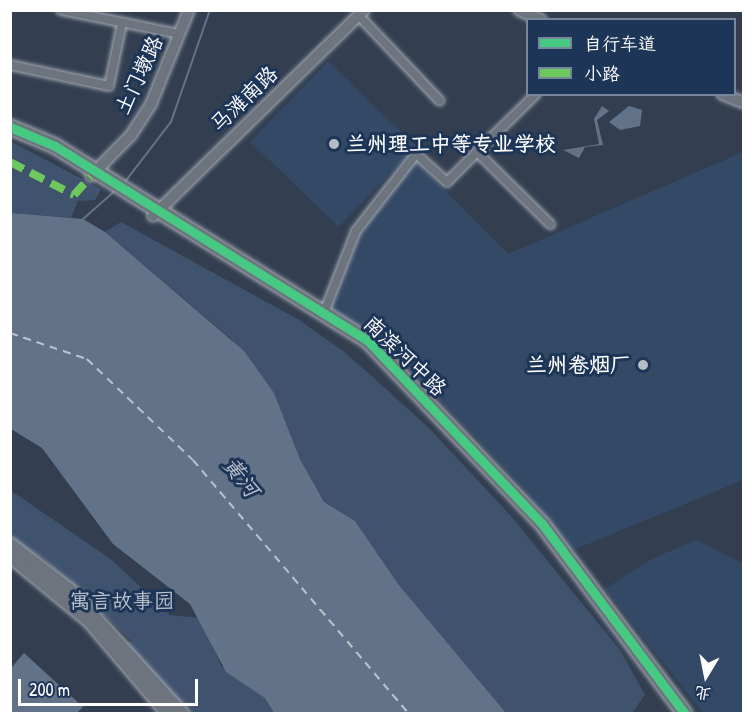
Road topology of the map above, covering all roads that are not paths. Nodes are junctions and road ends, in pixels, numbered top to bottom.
1 (61, 10) edge
2 (189, 10) edge
3 (519, 10) edge
4 (362, 13) edge
5 (537, 18) edge
6 (122, 23) junction
7 (179, 34) junction
8 (10, 65) edge
9 (534, 96) edge
10 (727, 96) edge
11 (440, 100) dead end
12 (744, 103) edge
13 (10, 127) edge
14 (10, 136) edge
15 (477, 152) junction
16 (93, 173) junction
17 (156, 213) junction
18 (550, 224) dead end
19 (325, 310) junction
20 (10, 544) edge
21 (10, 556) edge
22 (168, 714) edge
23 (183, 714) edge
24 (677, 714) edge
25 (685, 714) edge

1 - 6 street
2 - 7 main road, 土门墩路
3 - 5 main road
4 - 11 street
4 - 17 main road, 马滩南路
6 - 7 street
6 - 8 street
7 - 16 main road, 土门墩路
9 - 15 street
10 - 12 main road
13 - 16 highway, 南滨河中路
14 - 16 highway, 南滨河中路
15 - 18 street
15 - 19 street
16 - 17 highway, 南滨河中路
17 - 19 highway, 南滨河中路
17 - 24 highway, 南滨河中路
19 - 25 highway, 南滨河中路
20 - 23 main road
21 - 22 main road

